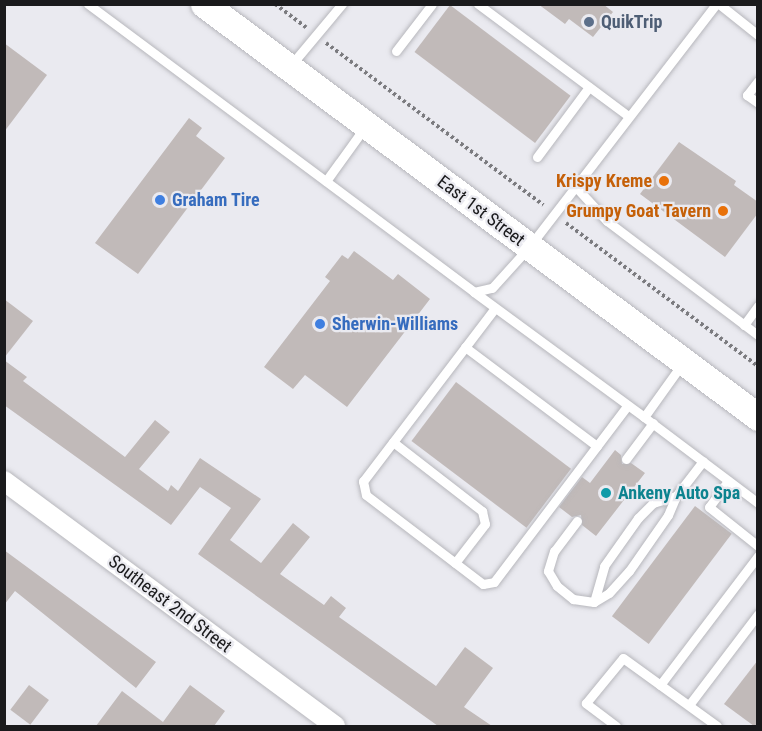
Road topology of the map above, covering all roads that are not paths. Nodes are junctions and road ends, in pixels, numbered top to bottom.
1 (88, 4) edge
2 (204, 4) edge
3 (342, 4) edge
4 (432, 4) edge
5 (478, 4) edge
6 (717, 4) edge
7 (758, 35) edge
8 (396, 51) dead end
9 (289, 68) junction
10 (758, 81) edge
11 (589, 87) junction
12 (758, 103) edge
13 (628, 116) junction
14 (366, 125) junction
15 (537, 157) dead end
16 (326, 181) junction
17 (574, 185) junction
18 (529, 247) junction
19 (474, 292) junction
20 (758, 306) edge
21 (495, 308) junction
22 (744, 325) junction
23 (758, 335) edge
24 (465, 347) junction
25 (684, 362) junction
26 (627, 406) junction
27 (644, 417) junction
28 (758, 417) edge
29 (653, 423) junction
30 (393, 442) junction
31 (597, 446) junction
32 (627, 459) dead end
33 (703, 461) junction
34 (4, 481) edge
35 (728, 481) junction
36 (676, 496) junction
37 (758, 503) edge
38 (577, 521) dead end
39 (758, 546) edge
40 (758, 556) edge
41 (455, 563) junction
42 (594, 602) junction
43 (758, 615) edge
44 (660, 685) junction
45 (689, 705) junction
46 (335, 726) edge
47 (616, 726) edge
48 (717, 726) edge

1 - 16 lane
2 - 9 main road, East 1st Street
3 - 9 lane
4 - 8 lane
5 - 11 lane
6 - 7 lane
6 - 13 lane
9 - 14 main road, East 1st Street
10 - 12 lane
11 - 13 lane
11 - 15 lane
13 - 17 lane
14 - 16 lane
14 - 18 main road, East 1st Street
16 - 19 lane
17 - 18 lane
17 - 22 lane
18 - 19 lane
18 - 25 main road, East 1st Street
19 - 21 lane
20 - 22 lane
21 - 24 lane
21 - 26 lane
22 - 23 lane
24 - 30 lane
24 - 31 lane
25 - 27 lane
25 - 28 main road, East 1st Street
26 - 27 lane
26 - 31 lane
27 - 29 lane
29 - 32 lane
29 - 33 lane
30 - 41 lane
30 - 41 lane
31 - 41 lane
33 - 35 lane
33 - 36 lane
34 - 46 street, Southeast 2nd Street
35 - 37 lane
35 - 39 lane
36 - 42 lane
36 - 42 lane
38 - 42 lane
40 - 44 lane
43 - 45 lane
44 - 45 lane
44 - 47 lane
45 - 48 lane

